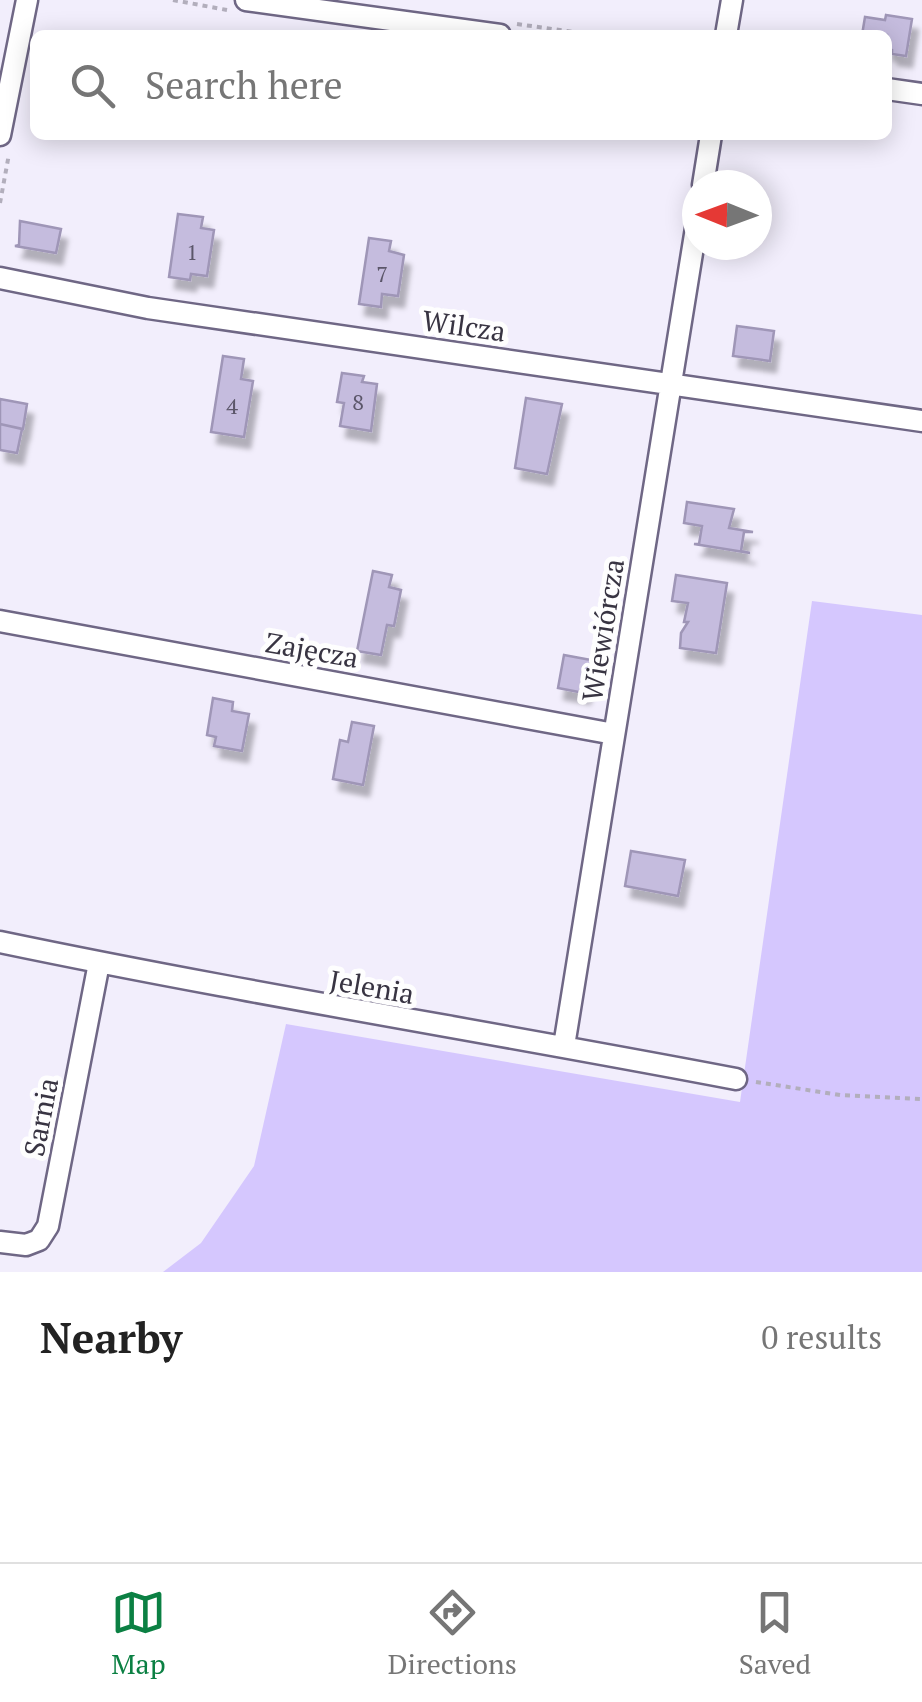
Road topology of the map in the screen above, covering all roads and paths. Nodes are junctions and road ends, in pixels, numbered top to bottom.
1 (27, 0) edge
2 (246, 0) edge
3 (732, 0) edge
4 (464, 30) edge
5 (727, 30) edge
6 (892, 90) edge
7 (922, 94) edge
8 (0, 134) edge
9 (710, 140) edge
10 (705, 170) edge
11 (691, 260) edge
12 (0, 278) edge
13 (671, 384) junction
14 (922, 421) edge
15 (0, 621) edge
16 (614, 734) junction
17 (0, 942) edge
18 (99, 962) junction
19 (564, 1046) junction
20 (736, 1079) joint
21 (922, 1100) edge
22 (0, 1242) edge

1 - 8 street
2 - 4 street
3 - 5 street
6 - 7 street
9 - 10 street
11 - 13 street, Wiewiórcza
12 - 13 street, Wilcza
13 - 14 street, Wilcza
13 - 16 street, Wiewiórcza
15 - 16 street, Zajęcza
16 - 19 street, Wiewiórcza
17 - 18 street, Jelenia
18 - 19 street, Jelenia
18 - 22 street, Sarnia
19 - 20 street, Jelenia
20 - 21 path

